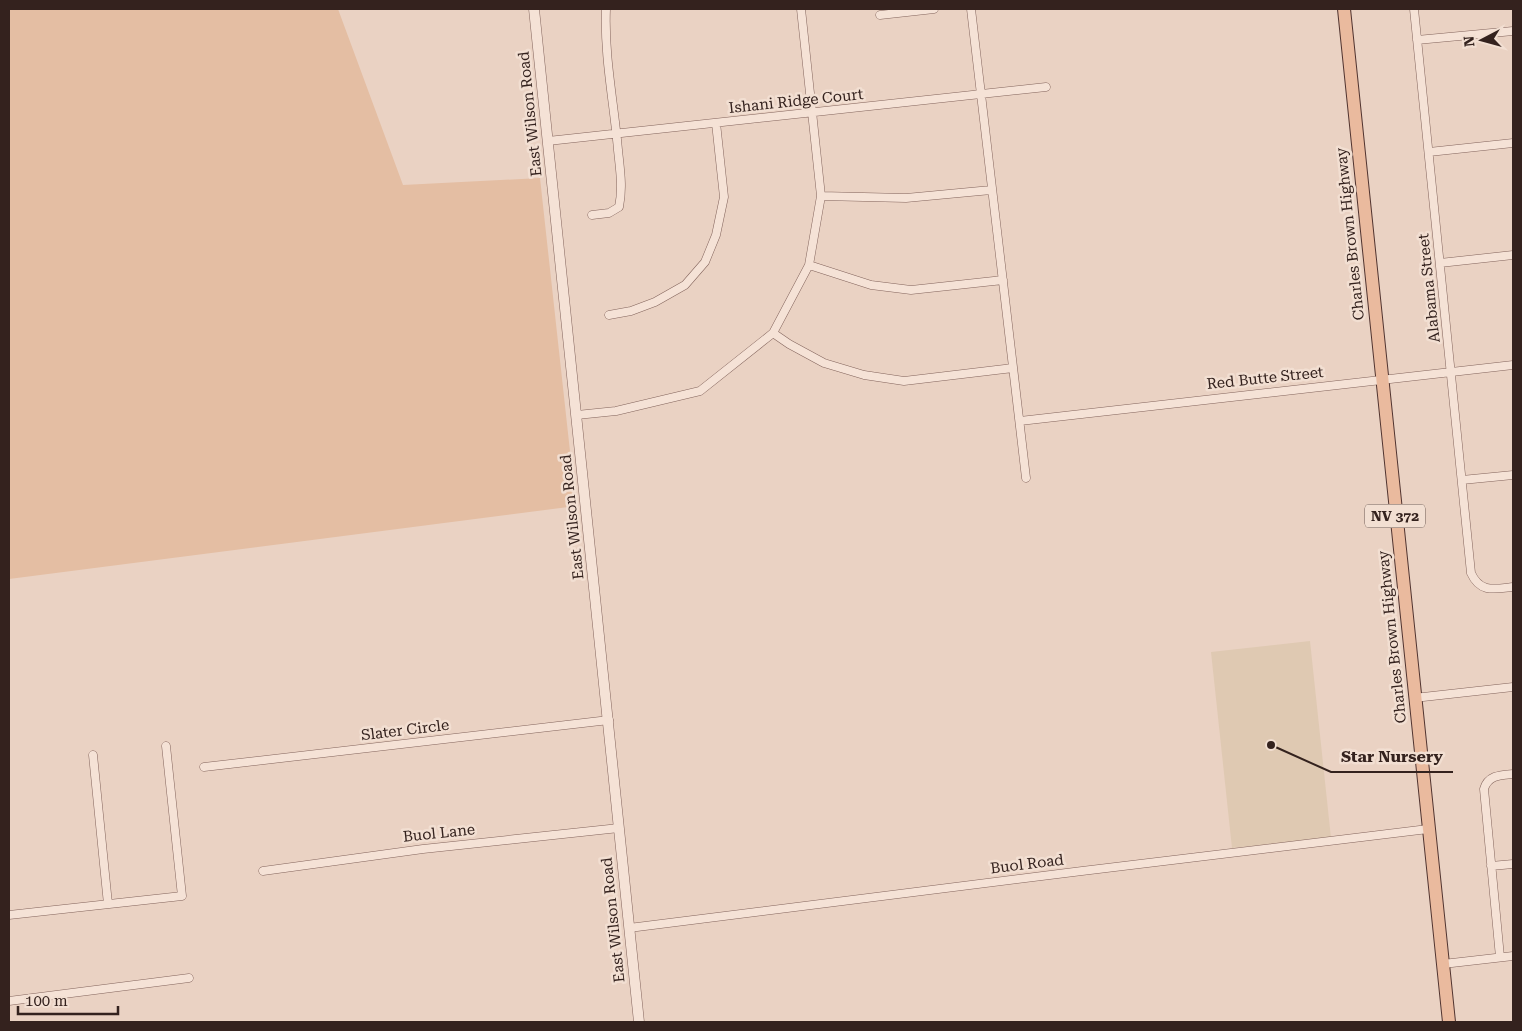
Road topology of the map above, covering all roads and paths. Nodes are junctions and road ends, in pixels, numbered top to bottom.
1 (534, 9) edge
2 (606, 9) edge
3 (801, 9) edge
4 (934, 9) edge
5 (971, 9) edge
6 (1344, 9) edge
7 (1414, 9) edge
8 (880, 15) dead end
9 (1513, 31) edge
10 (1417, 40) junction
11 (1046, 88) dead end
12 (980, 95) junction
13 (813, 113) junction
14 (716, 123) junction
15 (617, 134) junction
16 (548, 141) junction
17 (1513, 143) edge
18 (1429, 152) junction
19 (991, 190) junction
20 (821, 196) junction
21 (592, 215) dead end
22 (1513, 256) edge
23 (1440, 263) junction
24 (809, 265) junction
25 (1003, 280) junction
26 (609, 315) dead end
27 (773, 333) junction
28 (1513, 365) edge
29 (1013, 368) junction
30 (1452, 371) junction
31 (1381, 380) junction
32 (577, 415) junction
33 (1020, 421) junction
34 (1513, 475) edge
35 (1026, 478) dead end
36 (1462, 480) junction
37 (1513, 587) edge
38 (1513, 687) edge
39 (1414, 698) junction
40 (608, 720) junction
41 (166, 746) dead end
42 (93, 755) dead end
43 (204, 767) dead end
44 (1513, 774) edge
45 (619, 828) junction
46 (1428, 829) junction
47 (1490, 862) junction
48 (1513, 864) edge
49 (263, 871) dead end
50 (108, 904) junction
51 (9, 915) edge
52 (629, 928) junction
53 (1513, 956) edge
54 (1500, 957) junction
55 (1443, 964) junction
56 (188, 978) dead end
57 (9, 1001) edge
58 (639, 1022) edge
59 (1449, 1022) edge

1 - 16 street, East Wilson Road
2 - 15 street
3 - 13 street
4 - 8 street
5 - 12 street
6 - 31 main road, Charles Brown Highway / NV 372
7 - 10 street, Alabama Street
9 - 10 street
10 - 18 street, Alabama Street
11 - 12 street, Ishani Ridge Court
12 - 13 street, Ishani Ridge Court
12 - 19 street
13 - 14 street, Ishani Ridge Court
13 - 20 street
14 - 15 street, Ishani Ridge Court
14 - 26 street
15 - 16 street, Ishani Ridge Court
15 - 21 street
16 - 32 street, East Wilson Road
17 - 18 street
18 - 23 street, Alabama Street
19 - 20 street
19 - 25 street
20 - 24 street
22 - 23 street
23 - 30 street, Alabama Street
24 - 25 street
24 - 27 street
25 - 29 street
27 - 29 street
27 - 32 street
28 - 30 street, Red Butte Street
29 - 33 street
30 - 31 street, Red Butte Street
30 - 36 street, Alabama Street
31 - 33 street, Red Butte Street
31 - 39 main road, Charles Brown Highway / NV 372
32 - 40 street, East Wilson Road
33 - 35 street
34 - 36 street
36 - 37 street, Alabama Street
38 - 39 street
39 - 46 main road, Charles Brown Highway / NV 372
40 - 43 street, Slater Circle
40 - 45 street, East Wilson Road
41 - 50 street
42 - 50 street
44 - 47 street
45 - 49 street, Buol Lane
45 - 52 street, East Wilson Road
46 - 52 street, Buol Road
46 - 55 main road, Charles Brown Highway / NV 372
47 - 48 street
47 - 54 street
50 - 51 street
52 - 58 street, East Wilson Road
53 - 54 street
54 - 55 street
55 - 59 main road, Charles Brown Highway / NV 372
56 - 57 street

